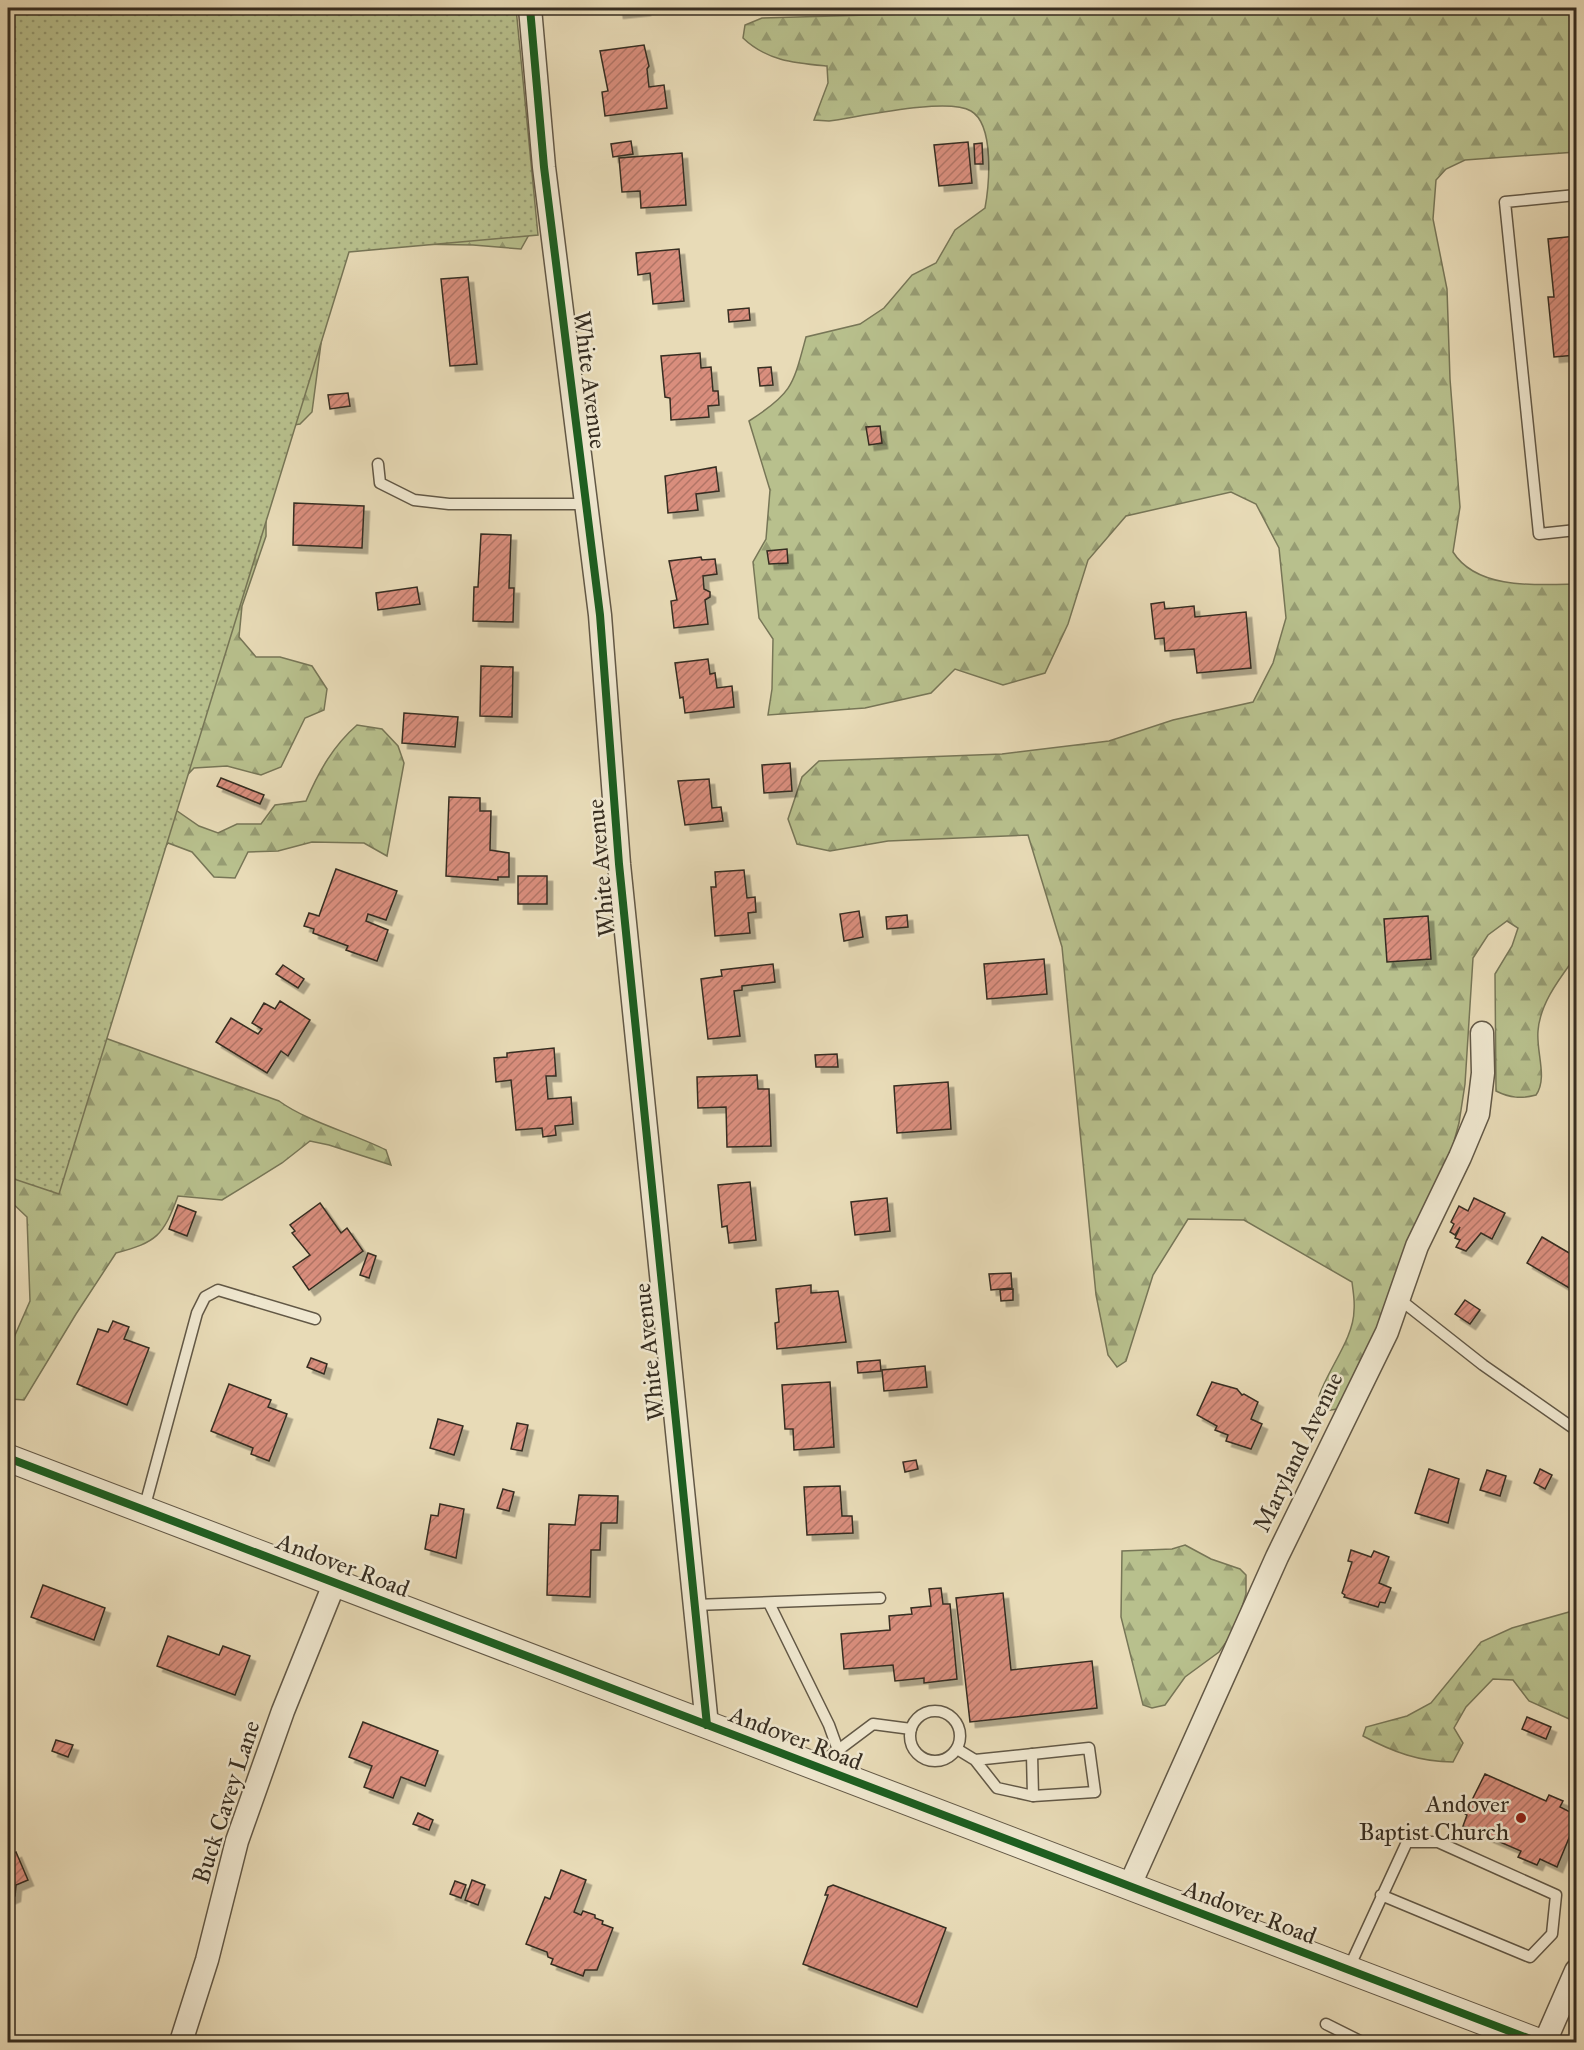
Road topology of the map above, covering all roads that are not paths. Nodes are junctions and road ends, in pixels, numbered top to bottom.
1 (530, 8) edge
2 (1576, 195) edge
3 (378, 464) dead end
4 (586, 504) junction
5 (1576, 530) edge
6 (1482, 1033) dead end
7 (1398, 1298) junction
8 (315, 1319) dead end
9 (1576, 1430) edge
10 (8, 1458) edge
11 (144, 1509) junction
12 (335, 1582) junction
13 (880, 1598) dead end
14 (769, 1603) junction
15 (695, 1605) junction
16 (707, 1725) junction
17 (911, 1729) junction
18 (957, 1749) junction
19 (838, 1750) junction
20 (1032, 1754) junction
21 (975, 1760) junction
22 (816, 1767) junction
23 (1033, 1796) junction
24 (1129, 1887) junction
25 (1381, 1895) junction
26 (1348, 1970) junction
27 (1576, 1971) edge
28 (1326, 2024) dead end
29 (181, 2043) edge
30 (1362, 2043) edge
31 (1538, 2043) edge
32 (1545, 2043) edge

1 - 4 street, White Avenue
2 - 5 lane
3 - 4 lane
4 - 15 street, White Avenue
6 - 7 street, Maryland Avenue
7 - 9 lane
7 - 24 street, Maryland Avenue
8 - 11 lane
10 - 11 street, Andover Road
11 - 12 street, Andover Road
12 - 16 street, Andover Road
12 - 29 street, Buck Cavey Lane
13 - 14 lane
14 - 15 lane
14 - 19 lane
15 - 16 street, White Avenue
16 - 22 street, Andover Road
17 - 18 lane
17 - 18 lane
17 - 19 lane
18 - 21 lane
19 - 22 lane
20 - 21 lane
20 - 23 lane
20 - 23 lane
21 - 23 lane
22 - 24 street, Andover Road
24 - 26 street, Andover Road
25 - 25 lane
25 - 26 lane
26 - 31 street, Andover Road
27 - 32 street
28 - 30 lane

